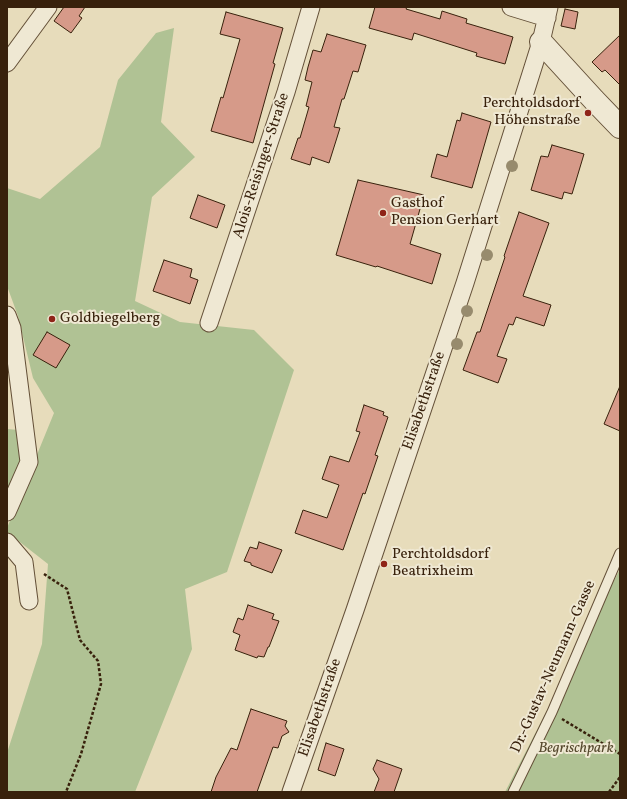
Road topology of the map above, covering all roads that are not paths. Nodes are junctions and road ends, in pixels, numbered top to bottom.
1 (48, 7) edge
2 (310, 7) edge
3 (510, 7) edge
4 (548, 13) edge
5 (541, 42) junction
6 (7, 63) edge
7 (620, 127) edge
8 (7, 315) edge
9 (209, 323) dead end
10 (7, 512) edge
11 (7, 542) edge
12 (620, 553) edge
13 (29, 601) dead end
14 (291, 792) edge
15 (513, 792) edge

1 - 6 street
2 - 9 street, Alois-Reisinger-Straße
3 - 4 street
4 - 5 street, Elisabethstraße
5 - 7 street
5 - 14 street, Elisabethstraße
8 - 10 street
11 - 13 street
12 - 15 lane, Dr.-Gustav-Neumann-Gasse

